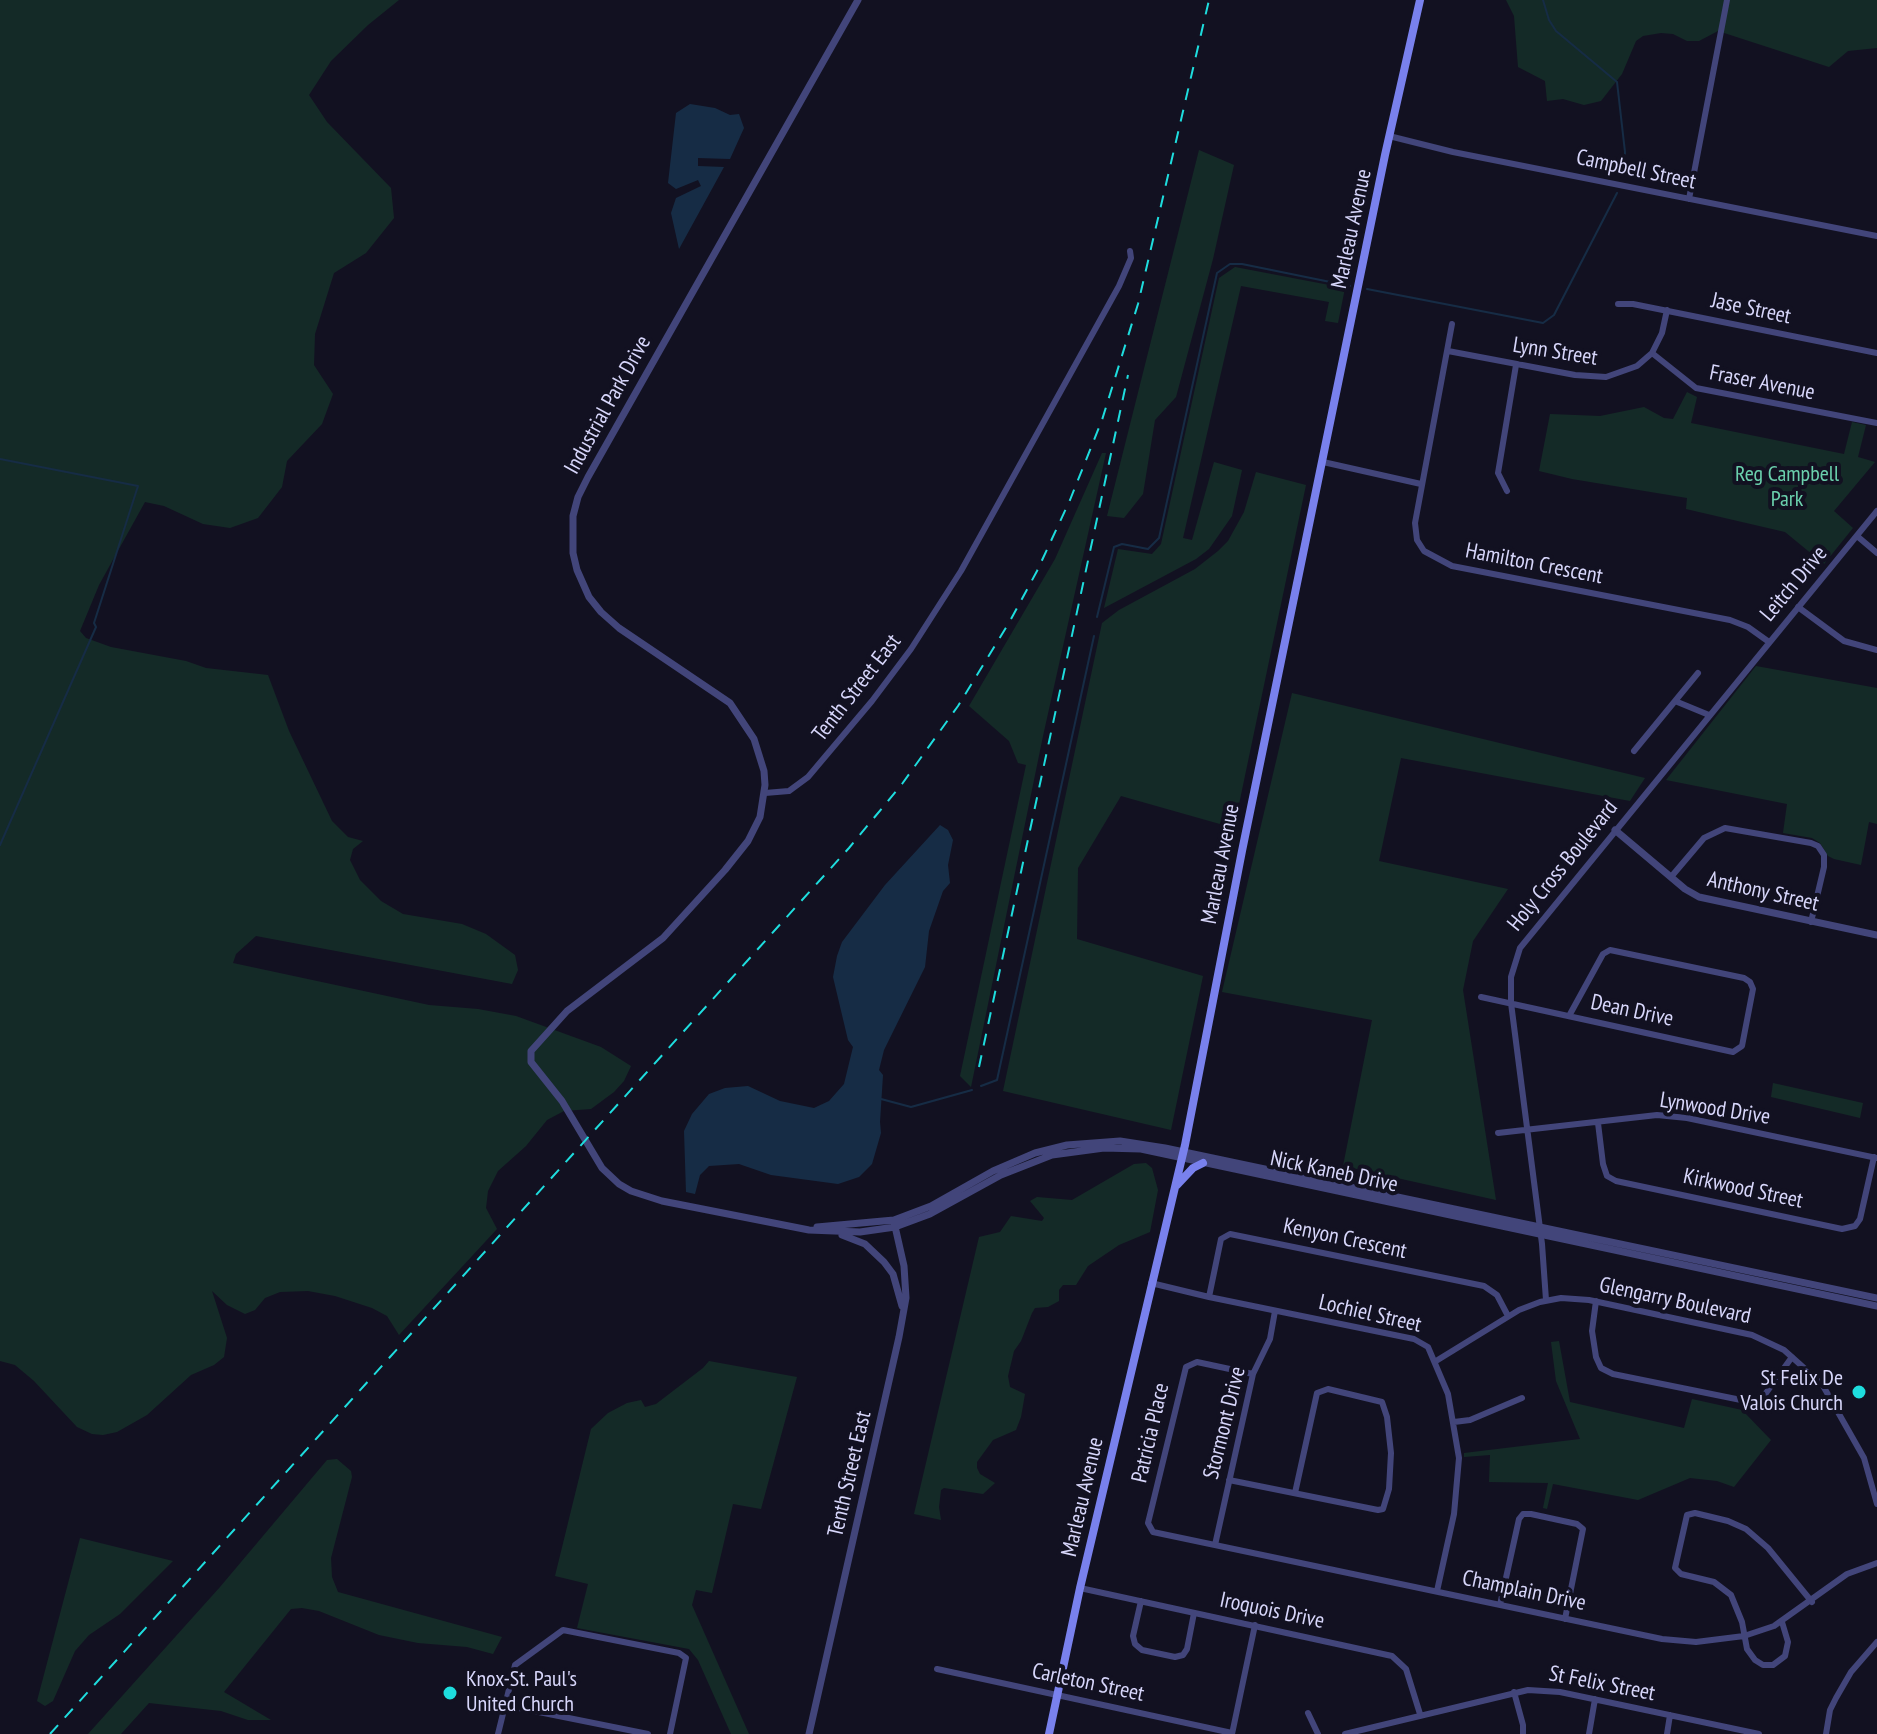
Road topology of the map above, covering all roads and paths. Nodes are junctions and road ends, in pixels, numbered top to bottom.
1 (858, 0) edge
2 (1420, 0) edge
3 (1727, 0) edge
4 (1389, 136) junction
5 (1689, 199) junction
6 (1877, 236) edge
7 (1130, 251) dead end
8 (1618, 304) dead end
9 (1667, 310) junction
10 (1452, 324) dead end
11 (1448, 351) junction
12 (1652, 353) junction
13 (1877, 353) edge
14 (1516, 365) junction
15 (1877, 423) edge
16 (1323, 462) junction
17 (1421, 484) junction
18 (1507, 491) dead end
19 (1877, 511) edge
20 (1857, 536) junction
21 (1877, 553) edge
22 (1798, 607) junction
23 (1769, 642) junction
24 (1877, 650) edge
25 (1698, 673) dead end
26 (1675, 701) junction
27 (1709, 715) junction
28 (1634, 751) dead end
29 (765, 793) junction
30 (1615, 830) junction
31 (1671, 877) junction
32 (1811, 922) junction
33 (1877, 935) edge
34 (1481, 997) dead end
35 (1511, 1003) junction
36 (1569, 1016) junction
37 (1598, 1123) junction
38 (1527, 1130) junction
39 (1498, 1133) dead end
40 (1182, 1155) junction
41 (1875, 1157) edge
42 (1203, 1163) junction
43 (1174, 1189) junction
44 (894, 1223) junction
45 (794, 1226) junction
46 (1539, 1231) junction
47 (828, 1233) junction
48 (1151, 1283) junction
49 (1209, 1297) junction
50 (1877, 1298) edge
51 (1546, 1300) junction
52 (1596, 1301) junction
53 (1877, 1306) edge
54 (1275, 1311) junction
55 (1508, 1316) junction
56 (902, 1321) junction
57 (1792, 1357) junction
58 (1436, 1361) junction
59 (1253, 1374) junction
60 (1522, 1398) dead end
61 (1454, 1422) junction
62 (1229, 1480) junction
63 (1295, 1493) junction
64 (1877, 1504) edge
65 (1150, 1528) joint
66 (1215, 1545) junction
67 (1877, 1563) edge
68 (1080, 1588) junction
69 (1437, 1591) junction
70 (1141, 1601) junction
71 (1812, 1602) junction
72 (1500, 1605) junction
73 (1194, 1613) junction
74 (1565, 1619) junction
75 (1782, 1622) junction
76 (1255, 1625) junction
77 (1744, 1636) junction
78 (1877, 1642) edge
79 (937, 1669) dead end
80 (1514, 1692) junction
81 (1058, 1695) junction
82 (1595, 1699) junction
83 (505, 1704) junction
84 (1308, 1713) dead end
85 (1420, 1714) junction
86 (1670, 1715) junction
87 (1373, 1730) edge
88 (498, 1734) edge
89 (648, 1734) edge
90 (670, 1734) edge
91 (809, 1734) edge
92 (1049, 1734) edge
93 (1232, 1734) edge
94 (1318, 1734) edge
95 (1345, 1734) edge
96 (1523, 1734) edge
97 (1589, 1734) edge
98 (1667, 1734) edge
99 (1759, 1734) edge
100 (1826, 1734) edge

1 - 29 street, Industrial Park Drive
2 - 4 main road, Marleau Avenue
3 - 5 street
4 - 5 street, Campbell Street
4 - 16 main road, Marleau Avenue
5 - 6 street, Campbell Street
7 - 29 street, Tenth Street East
8 - 9 street, Jase Street
9 - 12 street
9 - 13 street, Jase Street
10 - 11 street, Hamilton Crescent
11 - 14 street, Lynn Street
11 - 17 street, Hamilton Crescent
12 - 14 street, Lynn Street
12 - 15 street, Fraser Avenue
14 - 18 street
16 - 17 street
16 - 40 main road, Marleau Avenue
17 - 23 street, Hamilton Crescent
19 - 20 street, Leitch Drive
20 - 21 street
20 - 22 street, Leitch Drive
22 - 23 street, Leitch Drive
22 - 24 street
23 - 27 street, Holy Cross Boulevard
25 - 26 street
26 - 27 street
26 - 28 street
27 - 30 street, Holy Cross Boulevard
29 - 45 street, Nick Kaneb Drive
30 - 31 street, Anthony Street
30 - 35 street, Holy Cross Boulevard
31 - 32 street, Anthony Street
31 - 32 street
32 - 33 street, Anthony Street
34 - 35 street, Dean Drive
35 - 36 street, Dean Drive
35 - 38 street, Holy Cross Boulevard
36 - 36 street, Dean Drive
37 - 38 street, Lynwood Drive
37 - 41 street, Lynwood Drive
37 - 41 street, Kirkwood Street
38 - 39 street, Lynwood Drive
38 - 46 street, Holy Cross Boulevard
40 - 42 street, Nick Kaneb Drive
40 - 43 main road, Marleau Avenue
40 - 44 street, Nick Kaneb Drive
40 - 46 street, Nick Kaneb Drive
42 - 43 main road
42 - 46 street, Nick Kaneb Drive
43 - 48 main road, Marleau Avenue
44 - 45 street, Nick Kaneb Drive
44 - 47 street, Nick Kaneb Drive
44 - 56 street, Tenth Street East
45 - 47 street, Nick Kaneb Drive
46 - 50 street, Nick Kaneb Drive
46 - 51 street, Holy Cross Boulevard
46 - 53 street, Nick Kaneb Drive
47 - 56 street
48 - 49 street, Lochiel Street
48 - 68 main road, Marleau Avenue
49 - 54 street, Lochiel Street
49 - 55 street, Kenyon Crescent
51 - 52 street, Glengarry Boulevard
51 - 55 street, Glengarry Boulevard
52 - 57 street, Glengarry Boulevard
52 - 57 street
54 - 58 street, Lochiel Street
54 - 59 street, Stormont Drive
55 - 58 street, Glengarry Boulevard
56 - 91 street, Tenth Street East
57 - 64 street, Glengarry Boulevard
58 - 61 street, Lochiel Street
59 - 62 street, Stormont Drive
59 - 65 street, Patricia Place
60 - 61 street
61 - 69 street, Lochiel Street
62 - 63 street
62 - 66 street, Stormont Drive
63 - 63 street
65 - 66 street, Champlain Drive
66 - 69 street, Champlain Drive
67 - 71 street, Champlain Drive
68 - 70 street, Iroquois Drive
68 - 81 main road, Marleau Avenue
69 - 72 street, Champlain Drive
70 - 73 street, Iroquois Drive
70 - 73 street
71 - 75 street, Champlain Drive
71 - 77 street
72 - 74 street, Champlain Drive
72 - 74 street
73 - 76 street, Iroquois Drive
74 - 77 street, Champlain Drive
75 - 77 street, Champlain Drive
75 - 77 street
76 - 85 street, Iroquois Drive
76 - 93 street
78 - 100 street
79 - 81 street, Carleton Street
80 - 82 street, St Felix Street
80 - 85 street, St Felix Street
80 - 96 street
81 - 92 main road, Marleau Avenue
81 - 93 street, Carleton Street
82 - 86 street, St Felix Street
82 - 97 street
83 - 88 street
83 - 89 street
83 - 90 street
84 - 94 street
85 - 87 street, St Felix Street
86 - 98 street
86 - 99 street, St Felix Street
87 - 95 street, St Felix Street

